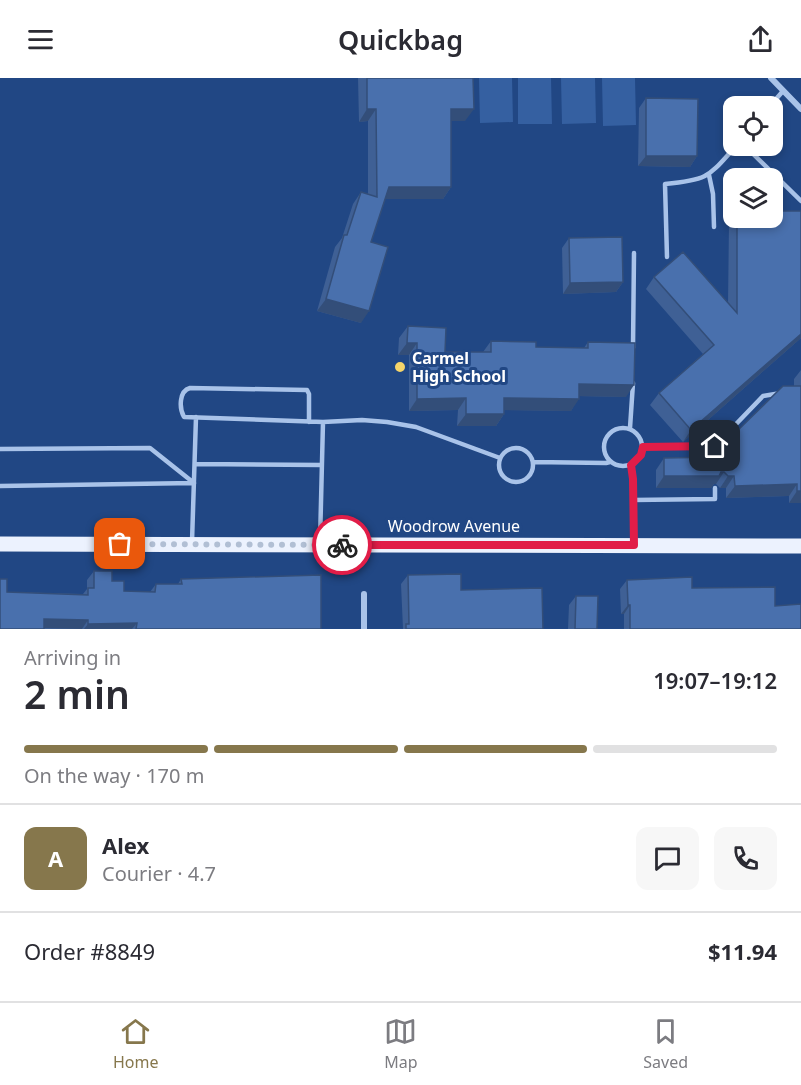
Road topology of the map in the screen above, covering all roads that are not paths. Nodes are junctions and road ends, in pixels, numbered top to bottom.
1 (771, 78) edge
2 (783, 91) junction
3 (779, 96) edge
4 (801, 109) edge
5 (727, 156) edge
6 (755, 156) edge
7 (709, 175) junction
8 (801, 201) edge
9 (714, 227) dead end
10 (634, 253) dead end
11 (667, 257) dead end
12 (633, 350) edge
13 (633, 380) edge
14 (789, 392) edge
15 (196, 417) junction
16 (309, 422) junction
17 (322, 422) junction
18 (630, 428) junction
19 (715, 446) junction
20 (643, 447) junction
21 (0, 449) edge
22 (500, 458) junction
23 (533, 462) junction
24 (610, 462) junction
25 (195, 464) junction
26 (321, 465) junction
27 (631, 465) junction
28 (715, 469) edge
29 (194, 483) junction
30 (0, 486) edge
31 (715, 488) edge
32 (633, 500) junction
33 (0, 544) edge
34 (192, 545) junction
35 (320, 545) junction
36 (634, 545) junction
37 (801, 546) edge
38 (364, 594) dead end
39 (363, 629) edge

1 - 2 street
2 - 3 lane
2 - 4 street
5 - 7 lane
6 - 8 lane
7 - 9 lane
7 - 11 lane
10 - 12 lane
13 - 18 lane
14 - 19 lane
15 - 16 lane
15 - 16 lane
15 - 25 lane
16 - 17 lane
17 - 22 lane
17 - 26 lane
18 - 20 lane
18 - 24 lane
19 - 20 lane
19 - 28 lane
20 - 27 lane
21 - 29 lane
22 - 23 lane
22 - 23 lane
23 - 24 lane
24 - 27 lane
25 - 26 lane
25 - 29 lane
26 - 35 lane
27 - 32 lane
29 - 30 lane
29 - 34 lane
31 - 32 lane
32 - 36 lane
33 - 34 main road, Woodrow Avenue
34 - 35 main road, Woodrow Avenue
35 - 36 main road, Woodrow Avenue
36 - 37 main road, Woodrow Avenue
38 - 39 street

